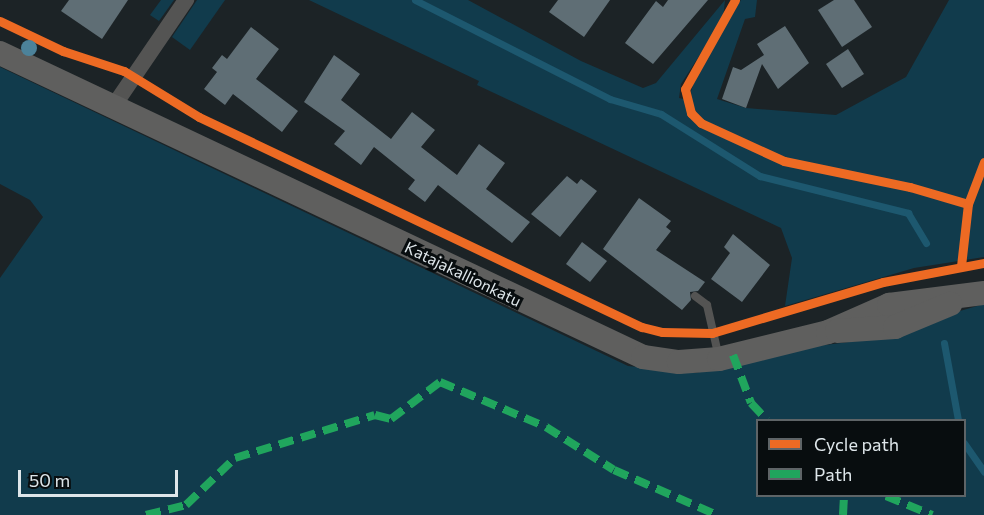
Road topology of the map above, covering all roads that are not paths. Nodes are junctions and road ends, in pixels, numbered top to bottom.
1 (186, 0) edge
2 (0, 53) edge
3 (113, 107) junction
4 (975, 295) edge
5 (695, 296) dead end
6 (719, 358) junction

1 - 3 street
2 - 3 street, Katajakallionkatu
3 - 6 street, Katajakallionkatu
4 - 6 street, Katajakallionkatu
5 - 6 lane

